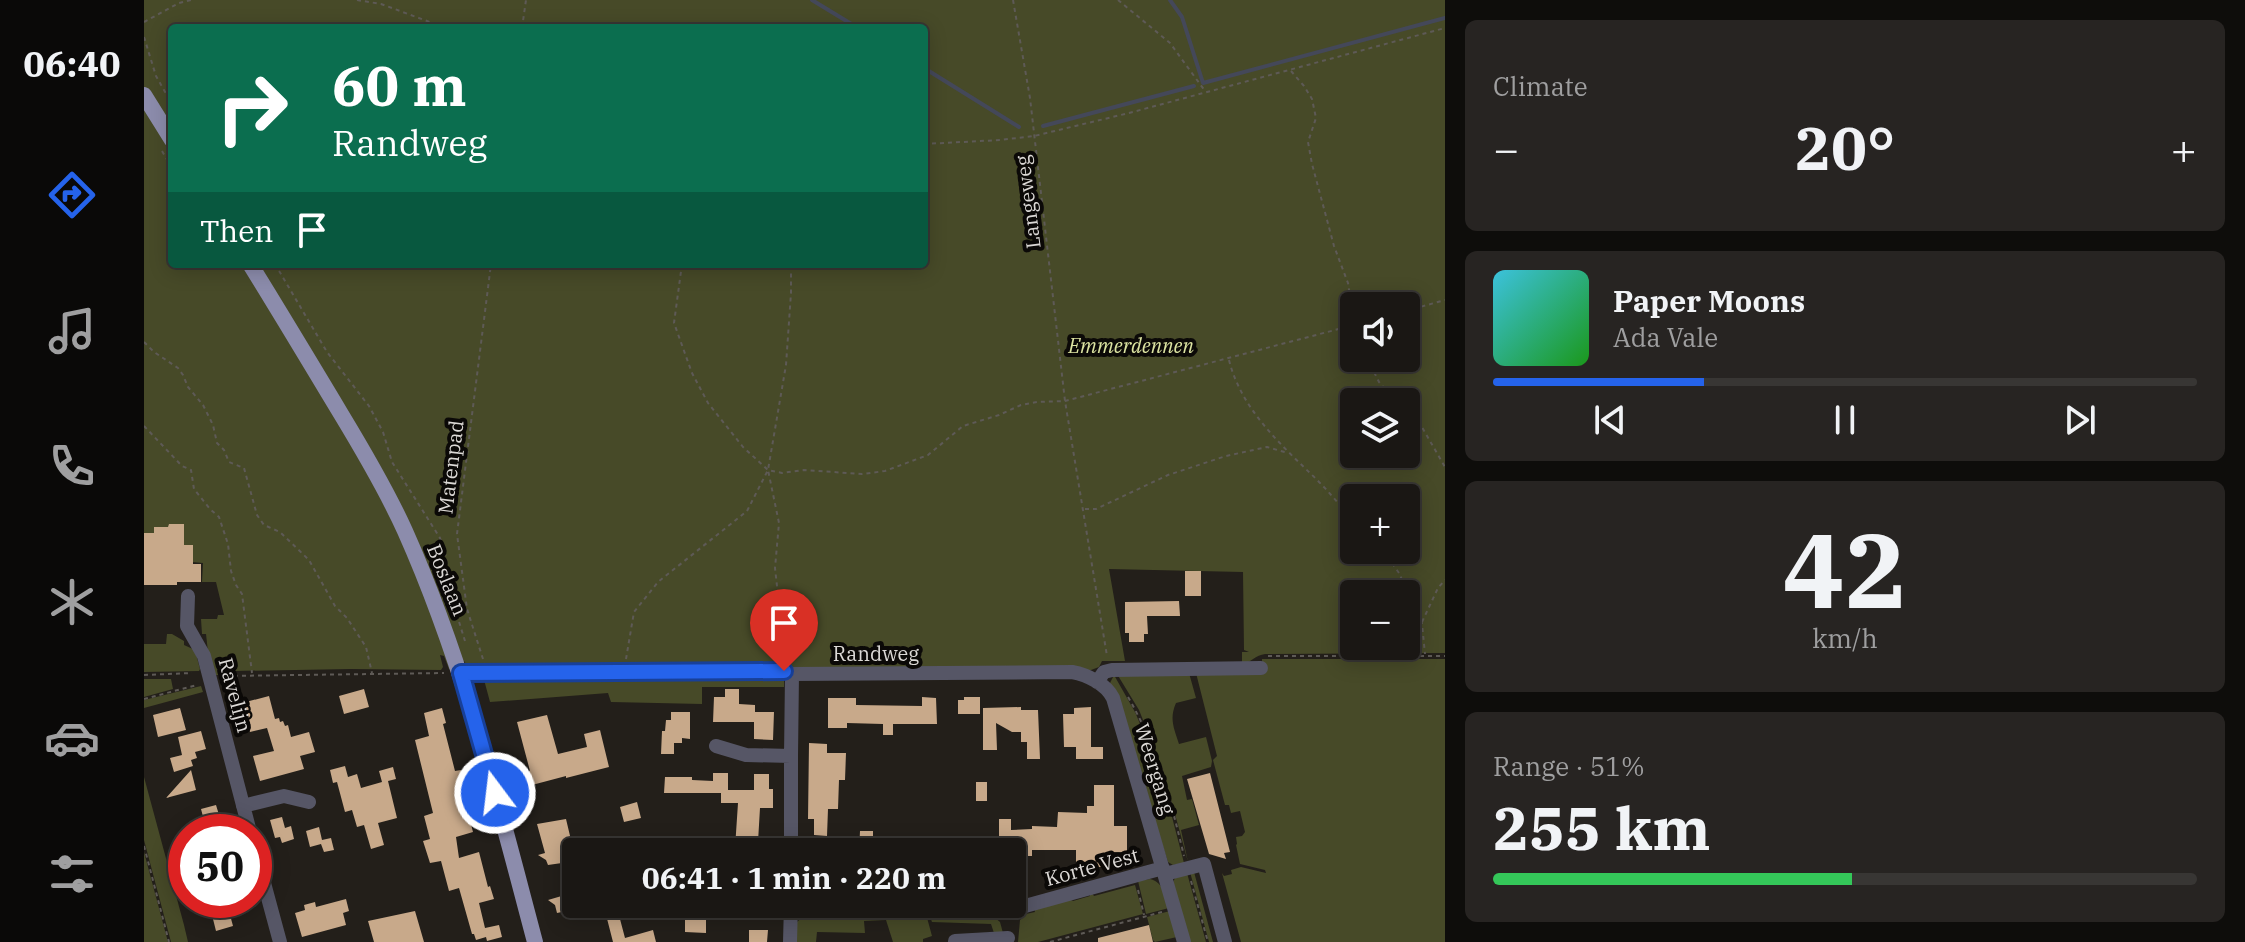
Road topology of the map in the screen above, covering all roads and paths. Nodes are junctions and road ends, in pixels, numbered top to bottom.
1 (191, 0) edge
2 (357, 0) edge
3 (526, 0) edge
4 (1013, 0) edge
5 (1118, 0) edge
6 (144, 22) edge
7 (435, 24) edge
8 (523, 24) edge
9 (1445, 28) edge
10 (144, 37) edge
11 (1290, 70) junction
12 (1206, 93) junction
13 (144, 95) edge
14 (168, 97) edge
15 (168, 134) edge
16 (1034, 136) junction
17 (928, 144) edge
18 (252, 268) edge
19 (490, 268) edge
20 (681, 268) edge
21 (791, 268) edge
22 (1349, 292) edge
23 (1445, 300) edge
24 (1420, 307) edge
25 (1340, 328) edge
26 (144, 342) edge
27 (1229, 358) junction
28 (1065, 401) junction
29 (1420, 424) edge
30 (144, 426) edge
31 (1288, 453) junction
32 (1445, 467) edge
33 (768, 470) junction
34 (1340, 506) edge
35 (1084, 509) junction
36 (1393, 564) edge
37 (1445, 580) edge
38 (188, 596) dead end
39 (1422, 624) junction
40 (1425, 656) junction
41 (1445, 656) edge
42 (1254, 667) joint
43 (1112, 670) junction
44 (483, 672) junction
45 (624, 672) junction
46 (788, 672) junction
47 (372, 673) junction
48 (454, 673) junction
49 (144, 675) edge
50 (252, 675) junction
51 (209, 678) junction
52 (1097, 682) junction
53 (1126, 693) dead end
54 (144, 699) edge
55 (716, 746) dead end
56 (791, 756) junction
57 (309, 802) dead end
58 (243, 806) junction
59 (245, 814) edge
60 (791, 838) edge
61 (144, 846) edge
62 (1188, 868) junction
63 (1164, 871) junction
64 (1134, 876) junction
65 (1026, 906) edge
66 (1175, 908) junction
67 (272, 912) edge
68 (1145, 916) junction
69 (791, 918) edge
70 (1007, 918) edge
71 (1071, 936) junction
72 (1008, 940) edge
73 (955, 941) edge
74 (169, 942) edge
75 (280, 942) edge
76 (535, 942) edge
77 (790, 942) edge
78 (1050, 942) edge
79 (1072, 942) edge
80 (1184, 942) edge
81 (1208, 942) edge
82 (1225, 942) edge

1 - 6 path
2 - 7 path
3 - 8 path
4 - 16 path, Langeweg
5 - 12 path
9 - 11 path
10 - 14 path
11 - 12 path
11 - 22 path
12 - 16 path
13 - 15 main road
16 - 17 path
16 - 28 path, Langeweg
18 - 48 main road, Boslaan
19 - 44 path, Matenpad
20 - 33 path
21 - 33 path
23 - 24 path
25 - 27 path
26 - 47 path
27 - 28 path
27 - 31 path
28 - 33 path
28 - 35 path
29 - 32 path
30 - 50 path
31 - 34 path
31 - 35 path
33 - 45 path
33 - 46 path
35 - 43 path
36 - 39 path
37 - 39 path
38 - 51 street, Ravelijn
39 - 40 path
40 - 41 path
40 - 42 path
42 - 43 street
43 - 52 street
44 - 45 street, Randweg
44 - 48 street, Randweg
45 - 46 street, Randweg
46 - 52 street, Randweg
46 - 56 street
47 - 48 path
47 - 50 path
48 - 76 main road, Boslaan
49 - 51 path
50 - 51 path
51 - 54 path
51 - 58 street, Ravelijn
52 - 63 street, Weergang
53 - 62 path
55 - 56 street
56 - 60 street
57 - 58 street
58 - 59 street, Ravelijn
61 - 74 path
62 - 63 street
62 - 81 path
62 - 82 street
63 - 64 street, Korte Vest
63 - 66 street, Weergang
64 - 65 street, Korte Vest
64 - 68 path
66 - 68 path
66 - 80 street, Weergang
67 - 75 street
68 - 71 path
69 - 77 street
70 - 72 street
71 - 78 path
71 - 79 path
72 - 73 street

